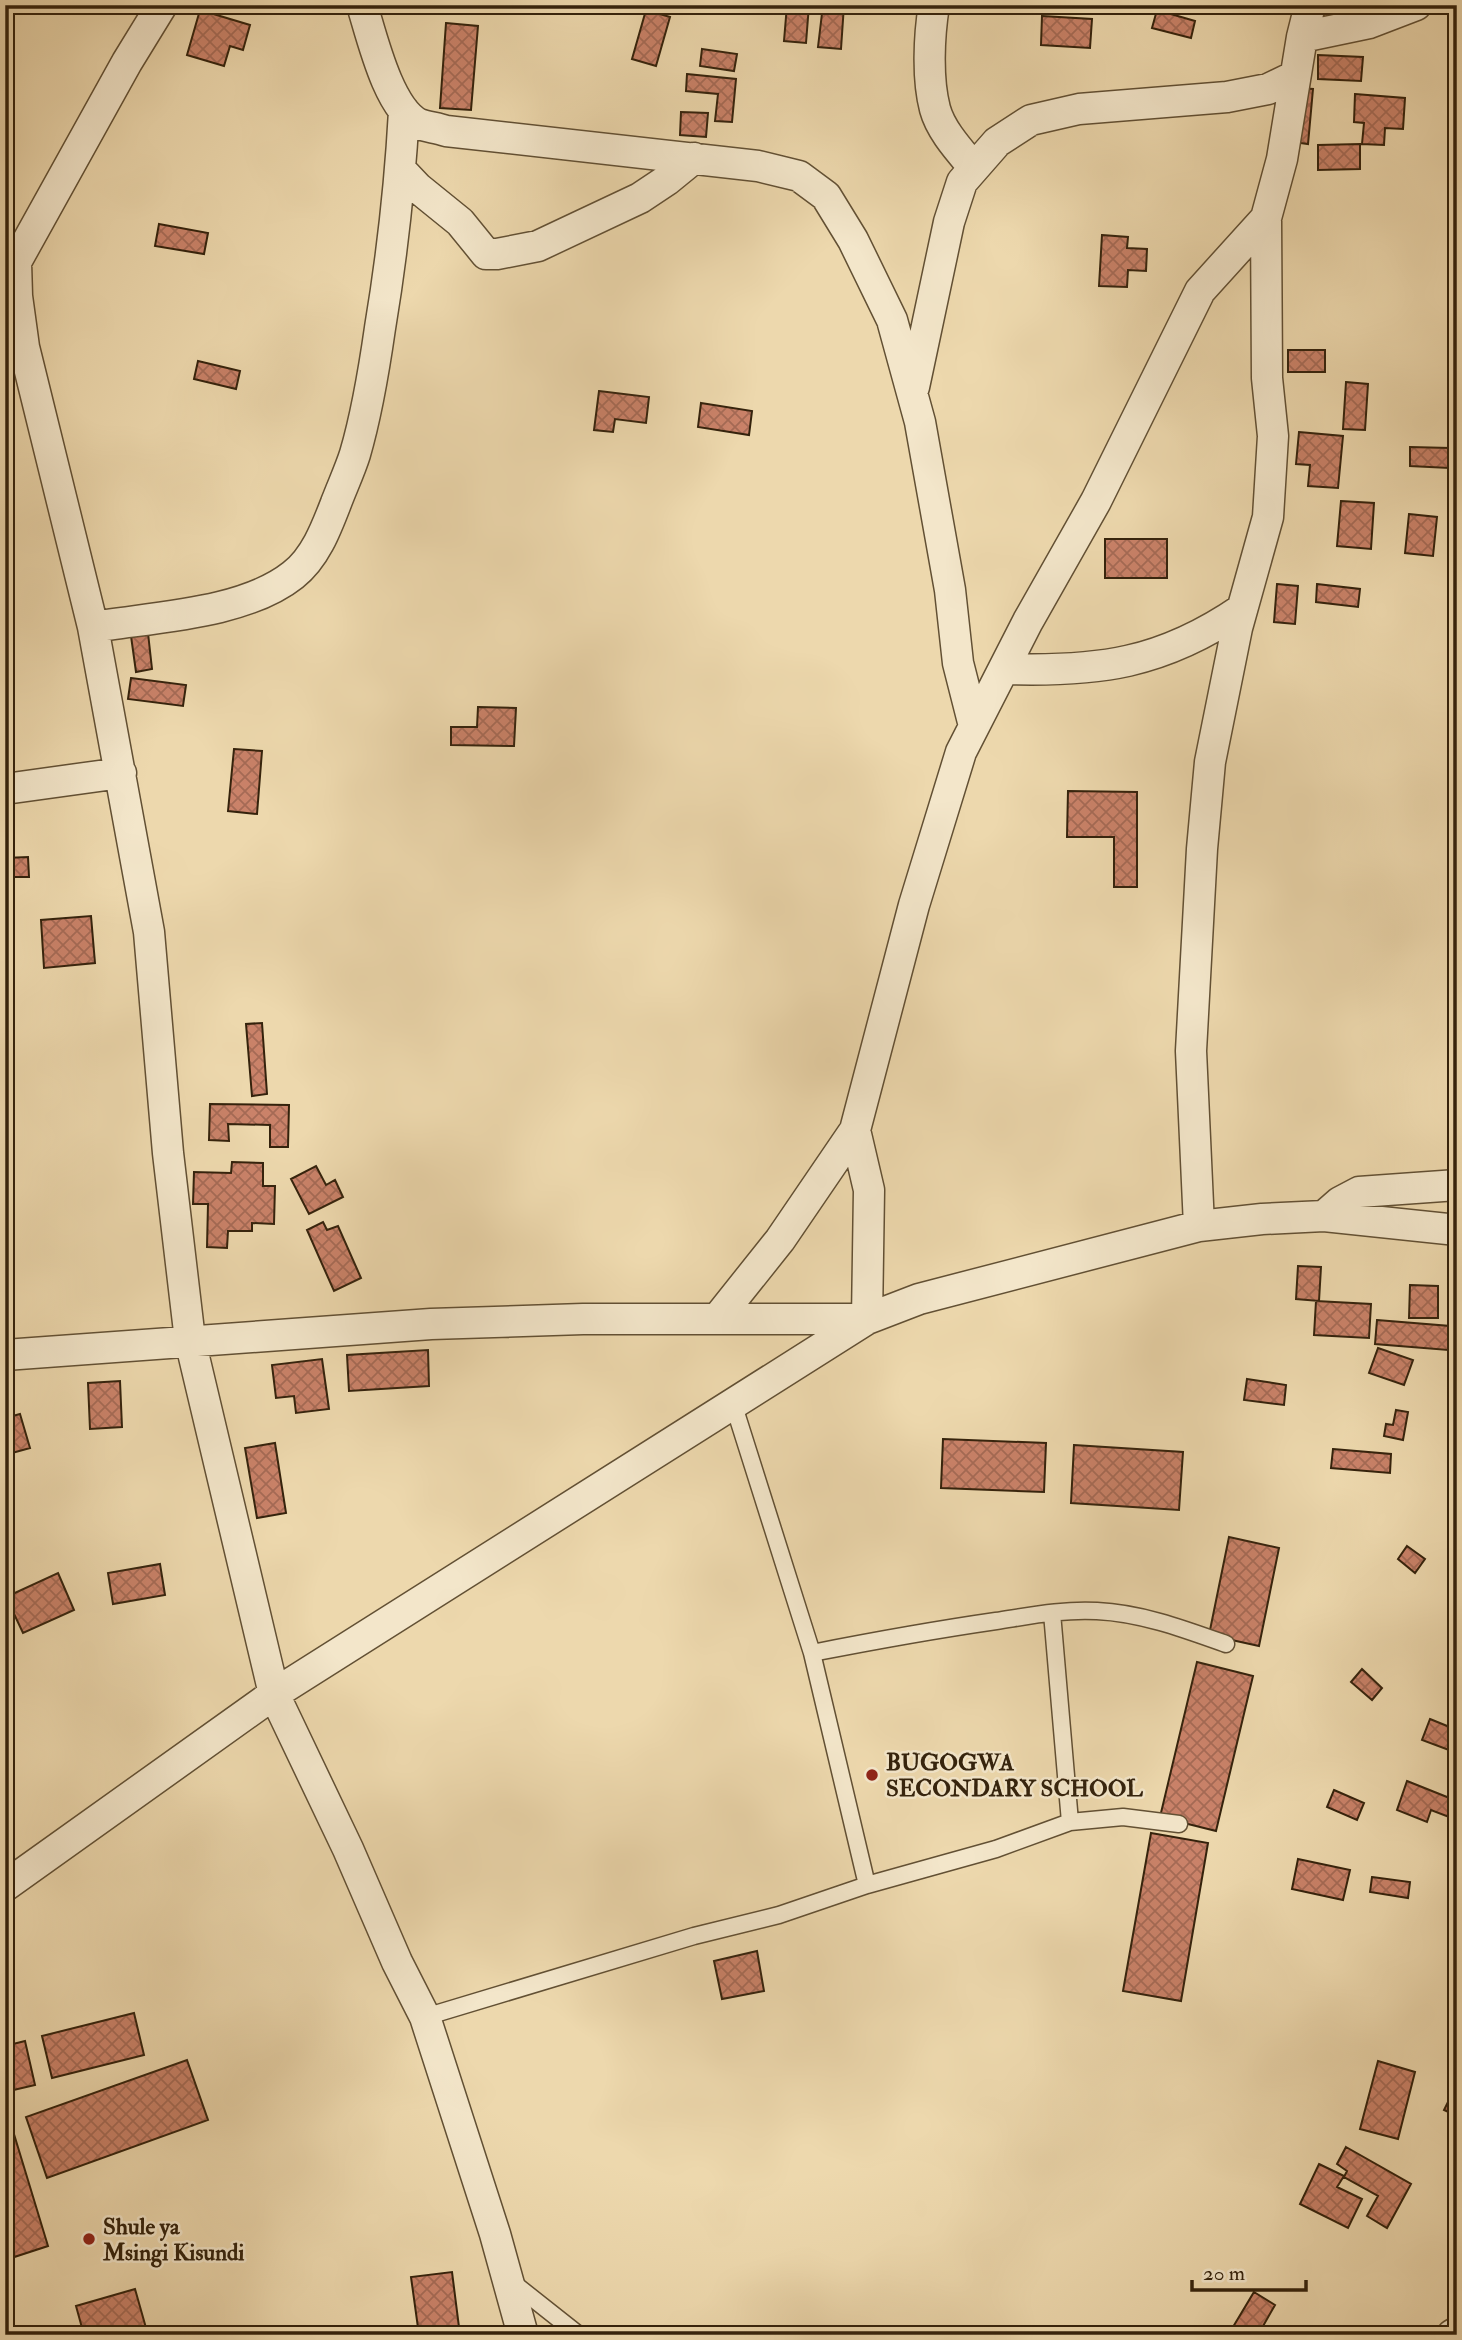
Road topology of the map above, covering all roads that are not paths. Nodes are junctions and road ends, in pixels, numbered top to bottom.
1 (162, 5) edge
2 (362, 5) edge
3 (934, 5) edge
4 (1310, 5) edge
5 (1416, 5) edge
6 (1302, 37) junction
7 (1295, 76) junction
8 (404, 111) junction
9 (694, 158) junction
10 (974, 168) junction
11 (400, 169) junction
12 (1266, 218) junction
13 (11, 263) edge
14 (912, 394) junction
15 (1242, 609) junction
16 (93, 627) junction
17 (1004, 669) junction
18 (974, 726) junction
19 (121, 773) junction
20 (5, 789) edge
21 (855, 1130) junction
22 (1457, 1185) edge
23 (1324, 1216) junction
24 (1199, 1226) junction
25 (1457, 1230) edge
26 (717, 1319) junction
27 (867, 1319) junction
28 (190, 1340) junction
29 (5, 1355) edge
30 (733, 1403) junction
31 (1052, 1613) junction
32 (1226, 1644) dead end
33 (812, 1653) junction
34 (274, 1694) junction
35 (1070, 1822) junction
36 (1179, 1824) dead end
37 (867, 1885) junction
38 (5, 1886) edge
39 (425, 2017) junction
40 (507, 2278) junction
41 (1457, 2332) edge
42 (523, 2335) edge
43 (579, 2335) edge
44 (1452, 2335) edge

1 - 13 street
2 - 8 street
3 - 10 street
4 - 6 street
5 - 6 street
6 - 7 street
7 - 10 street
7 - 12 street
8 - 9 street
8 - 11 street
9 - 11 street
9 - 14 street
10 - 14 street
11 - 16 street
12 - 15 street
12 - 17 street
13 - 16 street
14 - 18 street
15 - 17 street
15 - 24 street
16 - 19 street
17 - 18 street
18 - 21 street
19 - 20 street
19 - 28 street
21 - 26 street
21 - 27 street
22 - 23 street
23 - 24 street
23 - 25 street
24 - 27 street
26 - 27 street
26 - 28 street
27 - 30 street
28 - 29 street
28 - 34 street
30 - 33 lane
30 - 34 street
31 - 32 lane
31 - 33 lane
31 - 35 lane
33 - 37 lane
34 - 38 street
34 - 39 street
35 - 36 lane
35 - 37 lane
37 - 39 lane
39 - 40 street
40 - 42 street
40 - 43 lane
41 - 44 street

